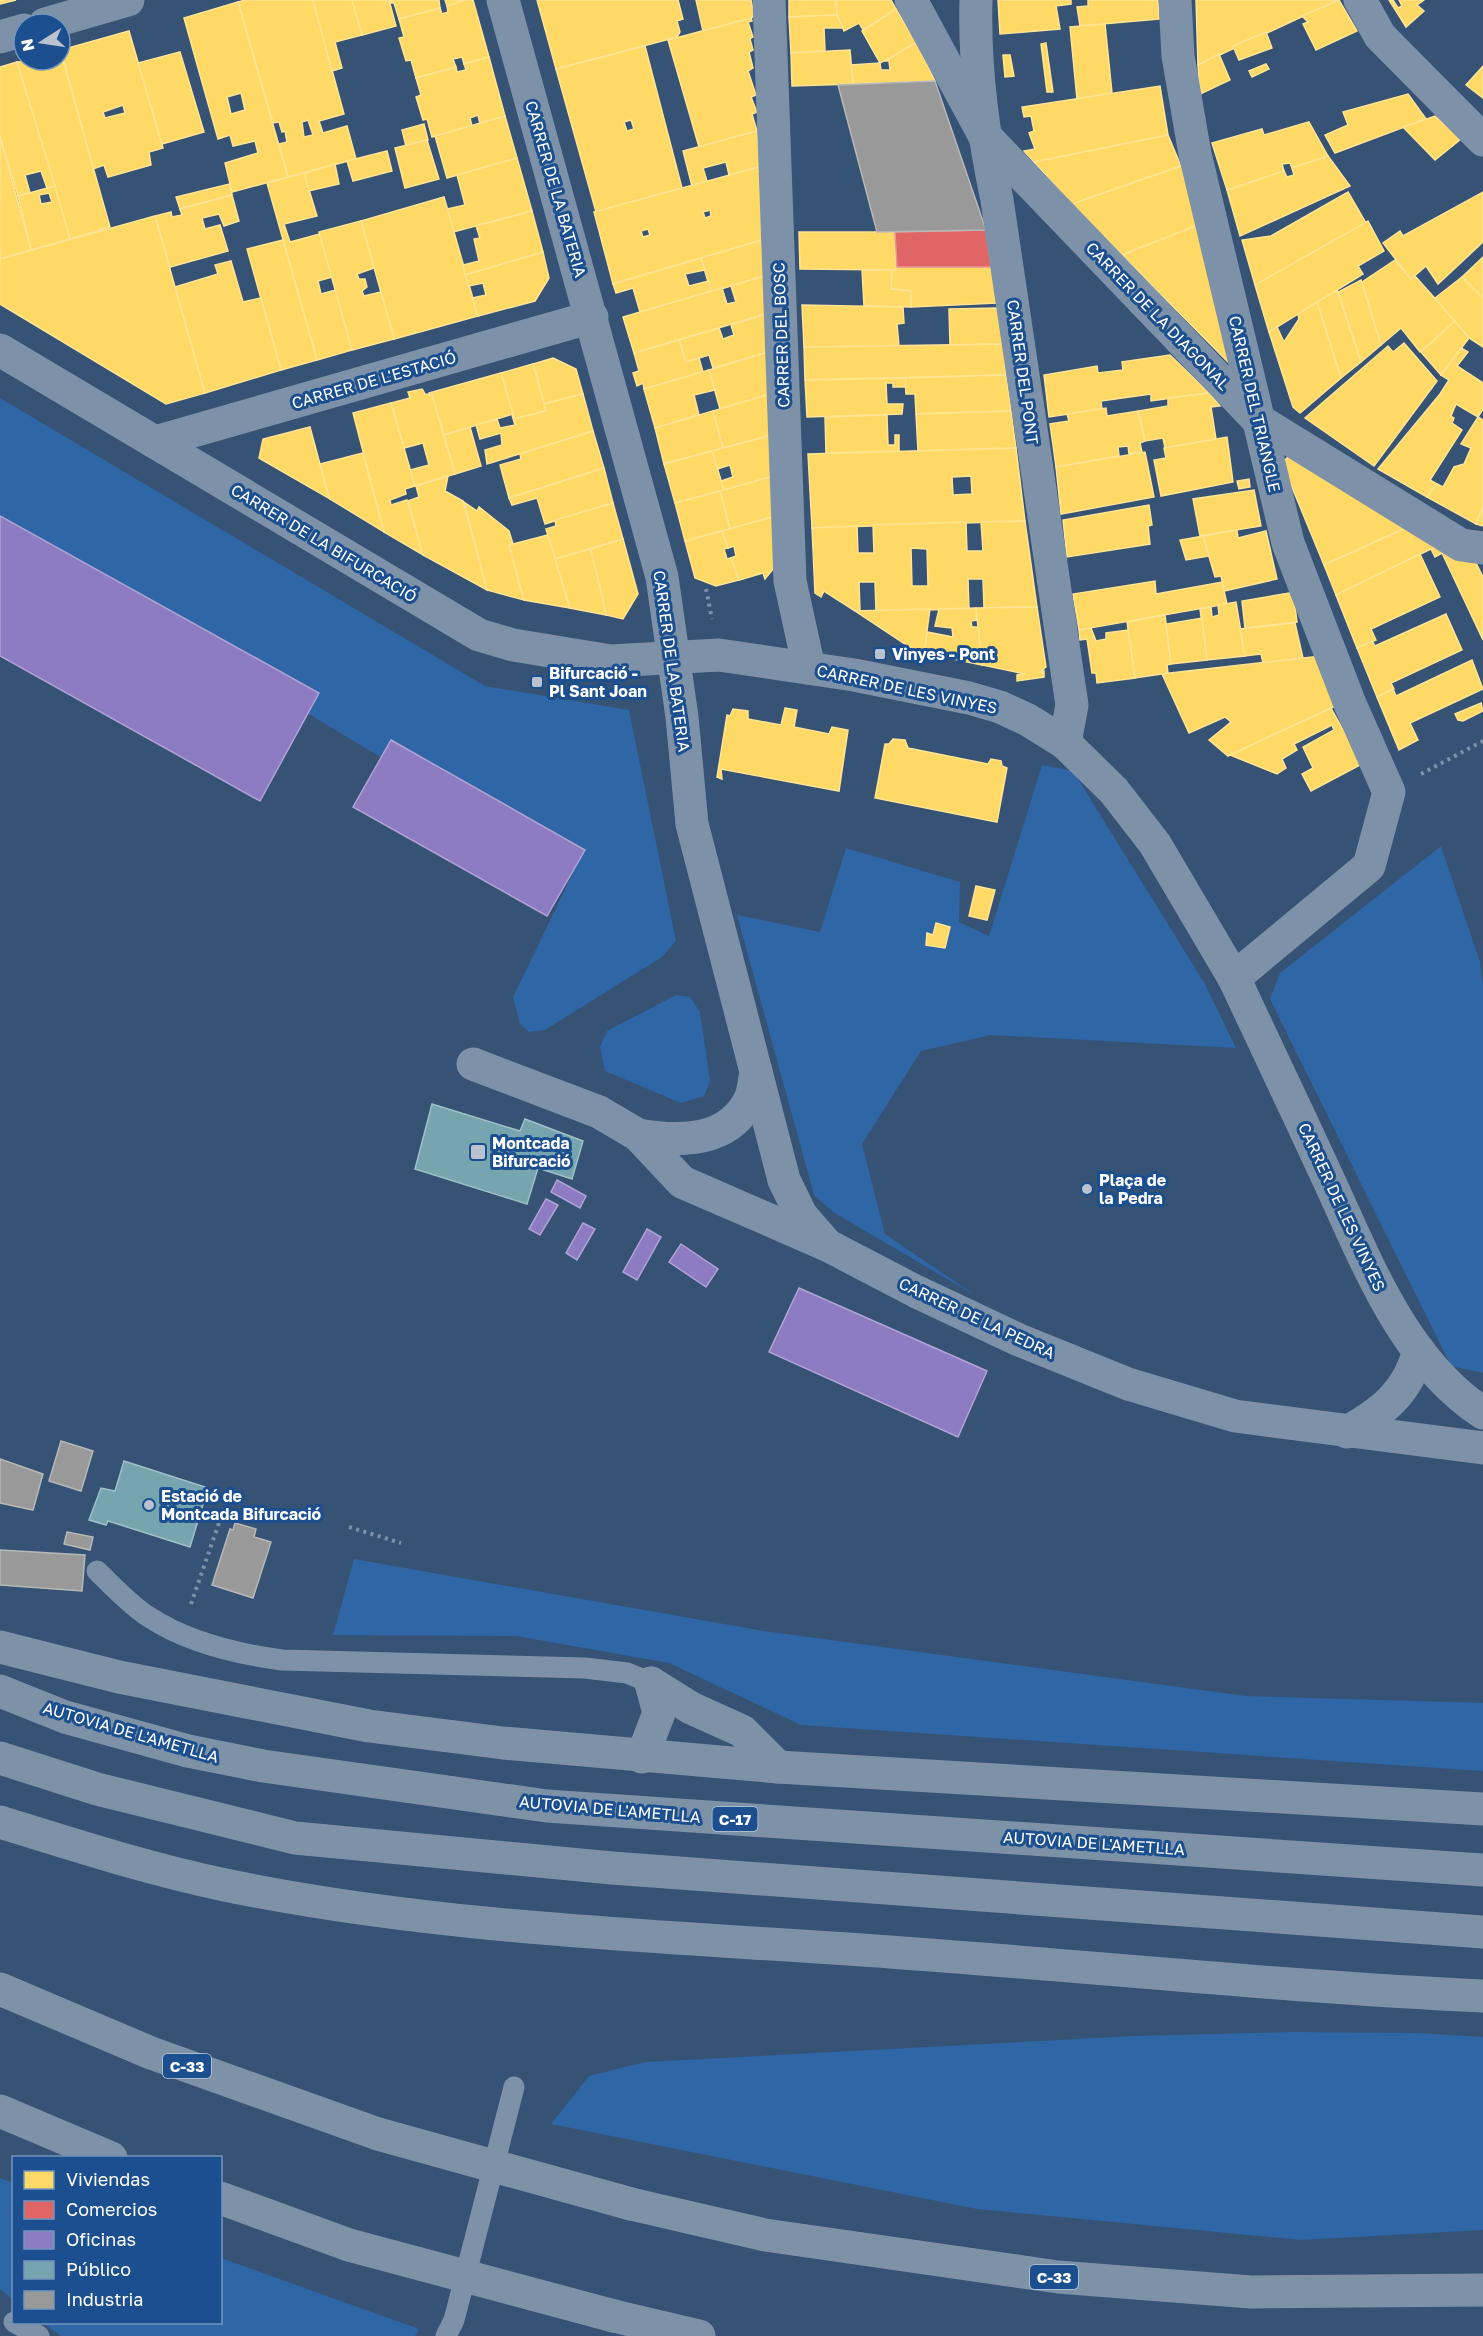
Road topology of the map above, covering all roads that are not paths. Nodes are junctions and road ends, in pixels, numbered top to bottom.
1 (128, 0) edge
2 (503, 0) edge
3 (769, 0) edge
4 (911, 0) edge
5 (976, 0) edge
6 (1175, 0) edge
7 (1360, 0) edge
8 (72, 16) edge
9 (984, 135) junction
10 (1483, 140) edge
11 (592, 317) junction
12 (0, 350) edge
13 (1257, 419) junction
14 (155, 442) junction
15 (1483, 548) edge
16 (673, 657) junction
17 (809, 668) junction
18 (1065, 743) junction
19 (1234, 978) junction
20 (473, 1064) dead end
21 (756, 1071) junction
22 (638, 1135) junction
23 (827, 1245) junction
24 (1419, 1351) junction
25 (1482, 1412) edge
26 (1347, 1432) junction
27 (1440, 1443) junction
28 (1483, 1448) edge
29 (97, 1570) dead end
30 (0, 1647) edge
31 (651, 1683) junction
32 (0, 1691) edge
33 (642, 1757) junction
34 (0, 1758) edge
35 (778, 1767) junction
36 (1483, 1809) edge
37 (0, 1822) edge
38 (1483, 1870) edge
39 (1483, 1932) edge
40 (0, 1989) edge
41 (1483, 1996) edge
42 (514, 2087) dead end
43 (0, 2111) edge
44 (109, 2156) edge
45 (222, 2199) edge
46 (1483, 2290) edge
47 (18, 2324) edge
48 (39, 2336) edge
49 (446, 2336) edge
50 (699, 2336) edge

1 - 8 street
2 - 11 street, CARRER DE LA BATERIA
3 - 17 street, CARRER DEL BOSC
4 - 9 street, CARRER DE LA DIAGONAL
5 - 9 street, CARRER DEL PONT
6 - 13 street, CARRER DEL TRIANGLE
7 - 10 street
9 - 13 street, CARRER DE LA DIAGONAL
9 - 18 street, CARRER DEL PONT
11 - 14 street, CARRER DE L'ESTACIÓ
11 - 16 street, CARRER DE LA BATERIA
12 - 14 street, CARRER DE LA BIFURCACIÓ
13 - 15 street, CARRER DE LA DIAGONAL
13 - 19 street, CARRER DEL TRIANGLE
14 - 16 street, CARRER DE LA BIFURCACIÓ
16 - 17 street, CARRER DE LA BIFURCACIÓ
16 - 21 street, CARRER DE LA BATERIA
17 - 18 street, CARRER DE LES VINYES
18 - 19 street, CARRER DE LES VINYES
19 - 24 street, CARRER DE LES VINYES
20 - 22 street, CARRER DE LA PEDRA
21 - 22 street, CARRER DE LA PEDRA
21 - 23 street, CARRER DE LA BATERIA
22 - 23 street, CARRER DE LA PEDRA
23 - 26 street, CARRER DE LA PEDRA
24 - 25 street, CARRER DE LES VINYES
24 - 26 street
25 - 27 street
26 - 27 street, CARRER DE LA PEDRA
27 - 28 street, CARRER DE LA PEDRA
29 - 31 lane
30 - 33 highway
31 - 33 highway
31 - 35 highway
32 - 38 highway, AUTOVIA DE L'AMETLLA / C-17
33 - 35 highway
34 - 39 highway
35 - 36 highway
37 - 41 highway
40 - 46 highway, C-33, bridge
42 - 49 lane
43 - 44 highway
45 - 50 highway, bridge
47 - 48 lane

